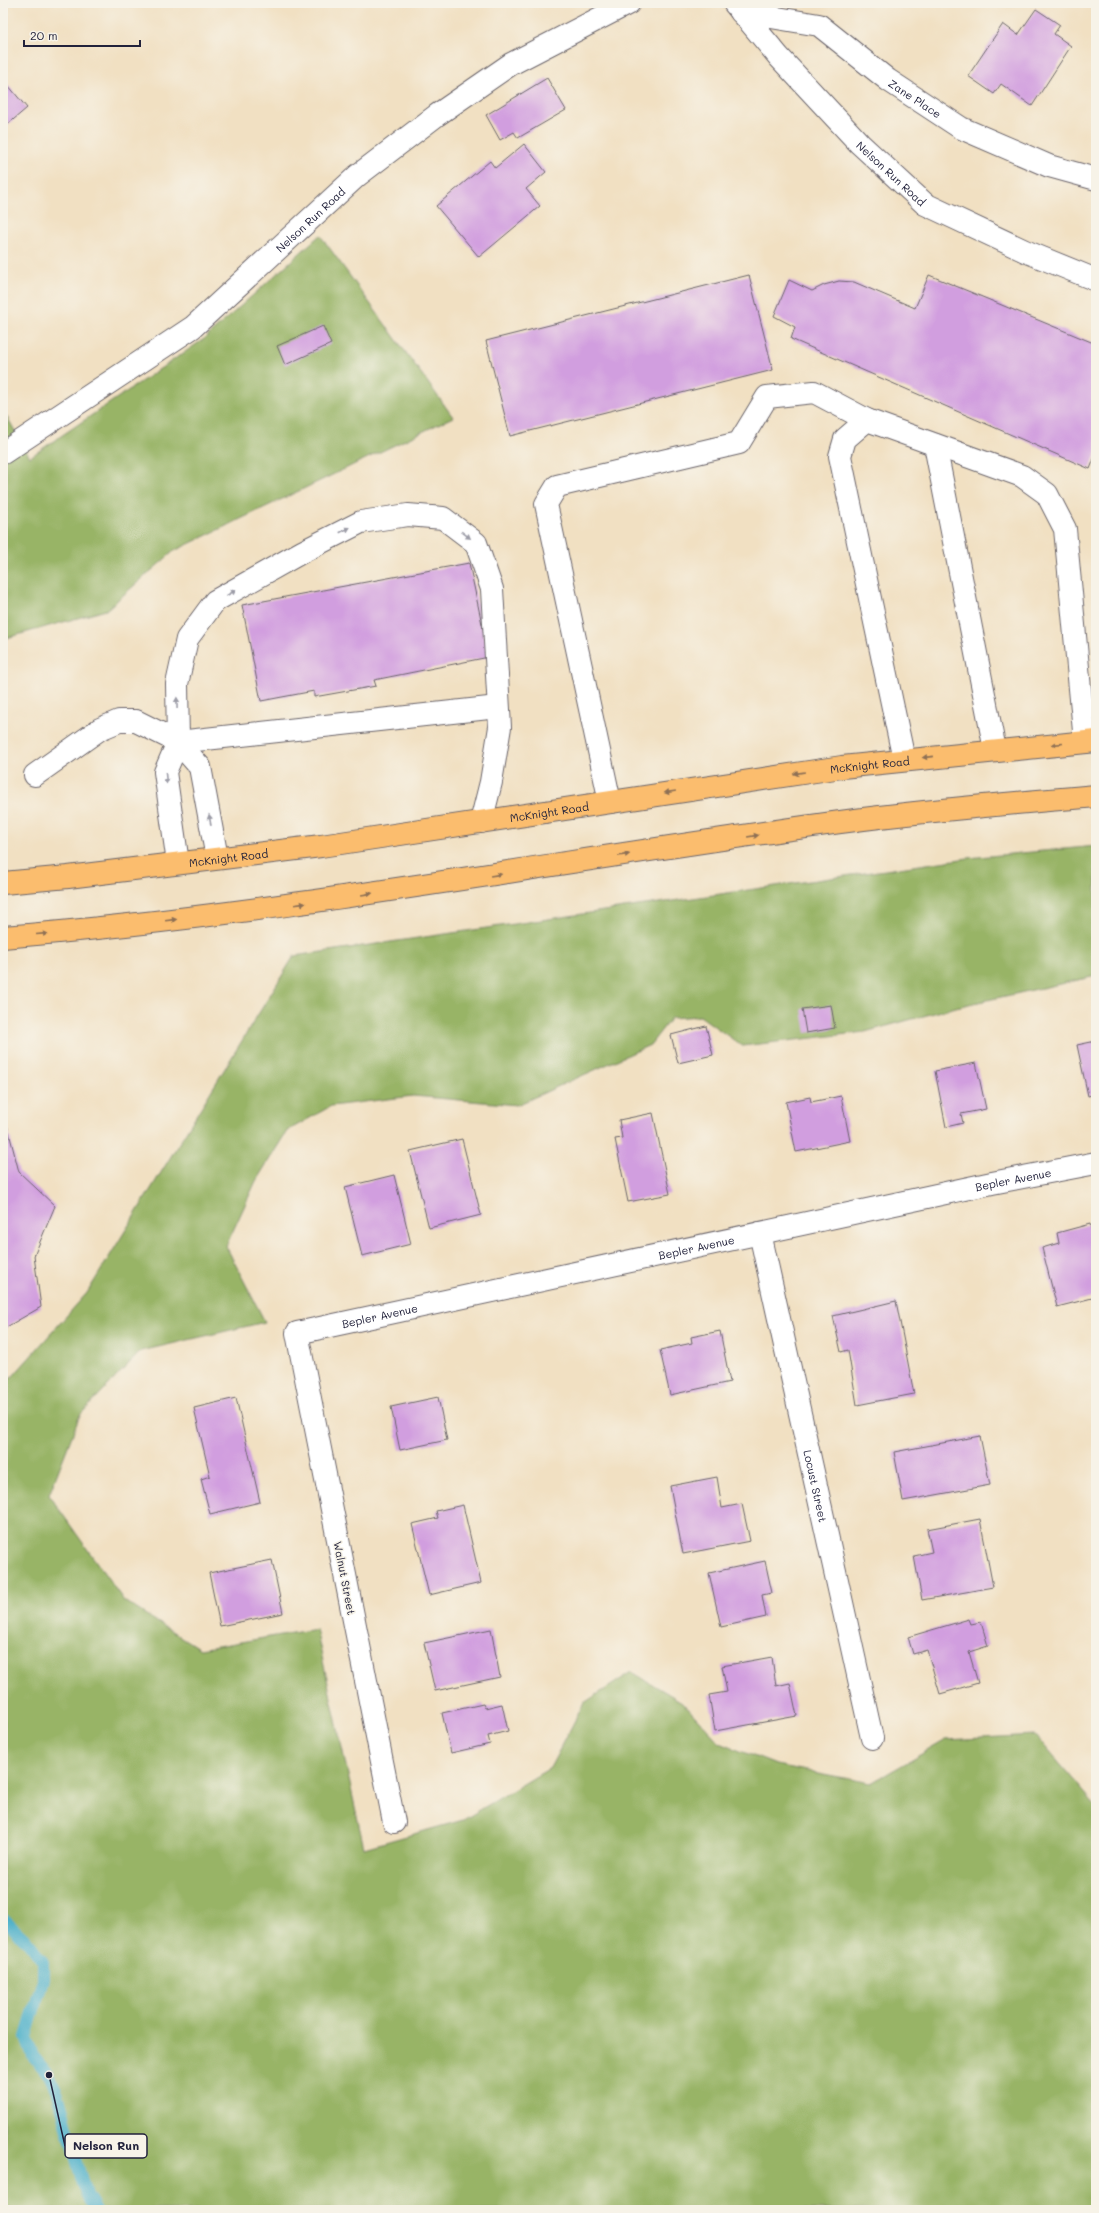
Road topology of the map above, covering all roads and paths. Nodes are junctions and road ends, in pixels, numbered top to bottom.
1 (629, 3) edge
2 (737, 8) edge
3 (1096, 179) edge
4 (1096, 280) edge
5 (867, 420) junction
6 (935, 445) junction
7 (3, 453) edge
8 (498, 707) junction
9 (1091, 741) edge
10 (178, 742) junction
11 (995, 750) junction
12 (904, 760) junction
13 (35, 775) dead end
14 (1096, 796) edge
15 (610, 802) junction
16 (481, 822) junction
17 (217, 858) junction
18 (178, 863) junction
19 (3, 883) edge
20 (3, 937) edge
21 (1096, 1163) edge
22 (760, 1233) junction
23 (296, 1333) joint
24 (872, 1738) dead end
25 (394, 1822) dead end

1 - 7 street, Nelson Run Road
2 - 3 street, Zane Place
2 - 4 street, Nelson Run Road
5 - 6 street
5 - 12 street
5 - 15 street
6 - 9 street
6 - 11 street
8 - 10 street
10 -> 8 street
8 - 16 street
9 -> 11 highway, McKnight Road
10 - 13 street
17 -> 10 street
10 -> 18 street
11 -> 12 highway, McKnight Road
12 -> 15 highway, McKnight Road
20 -> 14 highway
15 - 16 highway, McKnight Road
16 - 17 highway, McKnight Road
17 - 18 highway, McKnight Road
18 - 19 highway, McKnight Road
21 - 22 street, Bepler Avenue
22 - 23 street, Bepler Avenue
22 - 24 street, Locust Street
23 - 25 street, Walnut Street

